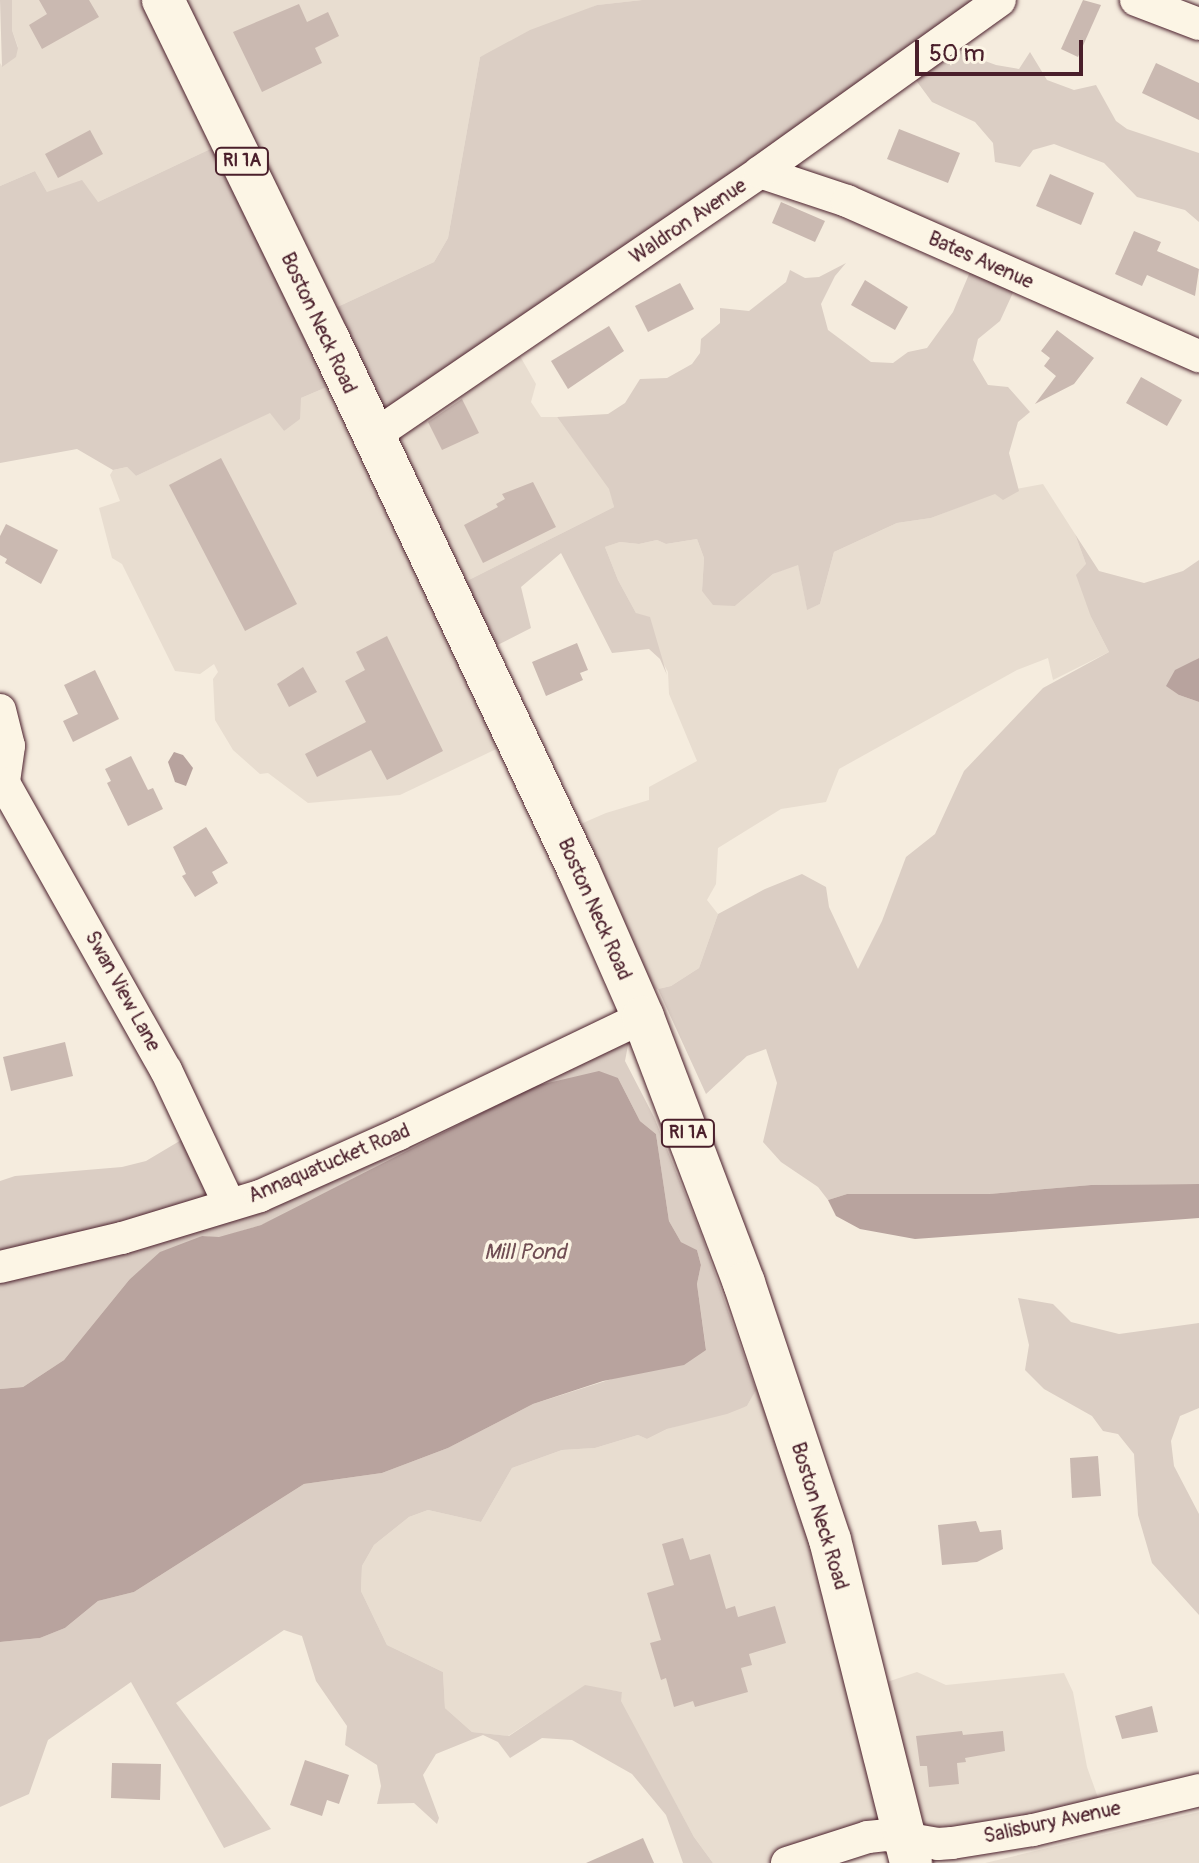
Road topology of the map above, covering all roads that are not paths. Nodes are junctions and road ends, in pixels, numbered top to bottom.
1 (163, 0) edge
2 (1000, 0) edge
3 (1136, 0) edge
4 (1199, 24) edge
5 (760, 172) junction
6 (1199, 356) edge
7 (372, 437) junction
8 (0, 710) edge
9 (2, 782) edge
10 (643, 1017) junction
11 (229, 1204) junction
12 (0, 1267) edge
13 (1199, 1790) edge
14 (908, 1850) edge
15 (787, 1863) edge

1 - 7 main road, Boston Neck Road / RI 1A
2 - 5 street, Waldron Avenue
3 - 4 street
5 - 6 street, Bates Avenue
5 - 7 street, Waldron Avenue
7 - 10 main road, Boston Neck Road / RI 1A
8 - 9 street, Swan View Lane
9 - 11 street, Swan View Lane
10 - 11 street, Annaquatucket Road
10 - 14 main road, Boston Neck Road / RI 1A
11 - 12 street, Annaquatucket Road
13 - 14 street, Salisbury Avenue
14 - 15 street, Salisbury Avenue

